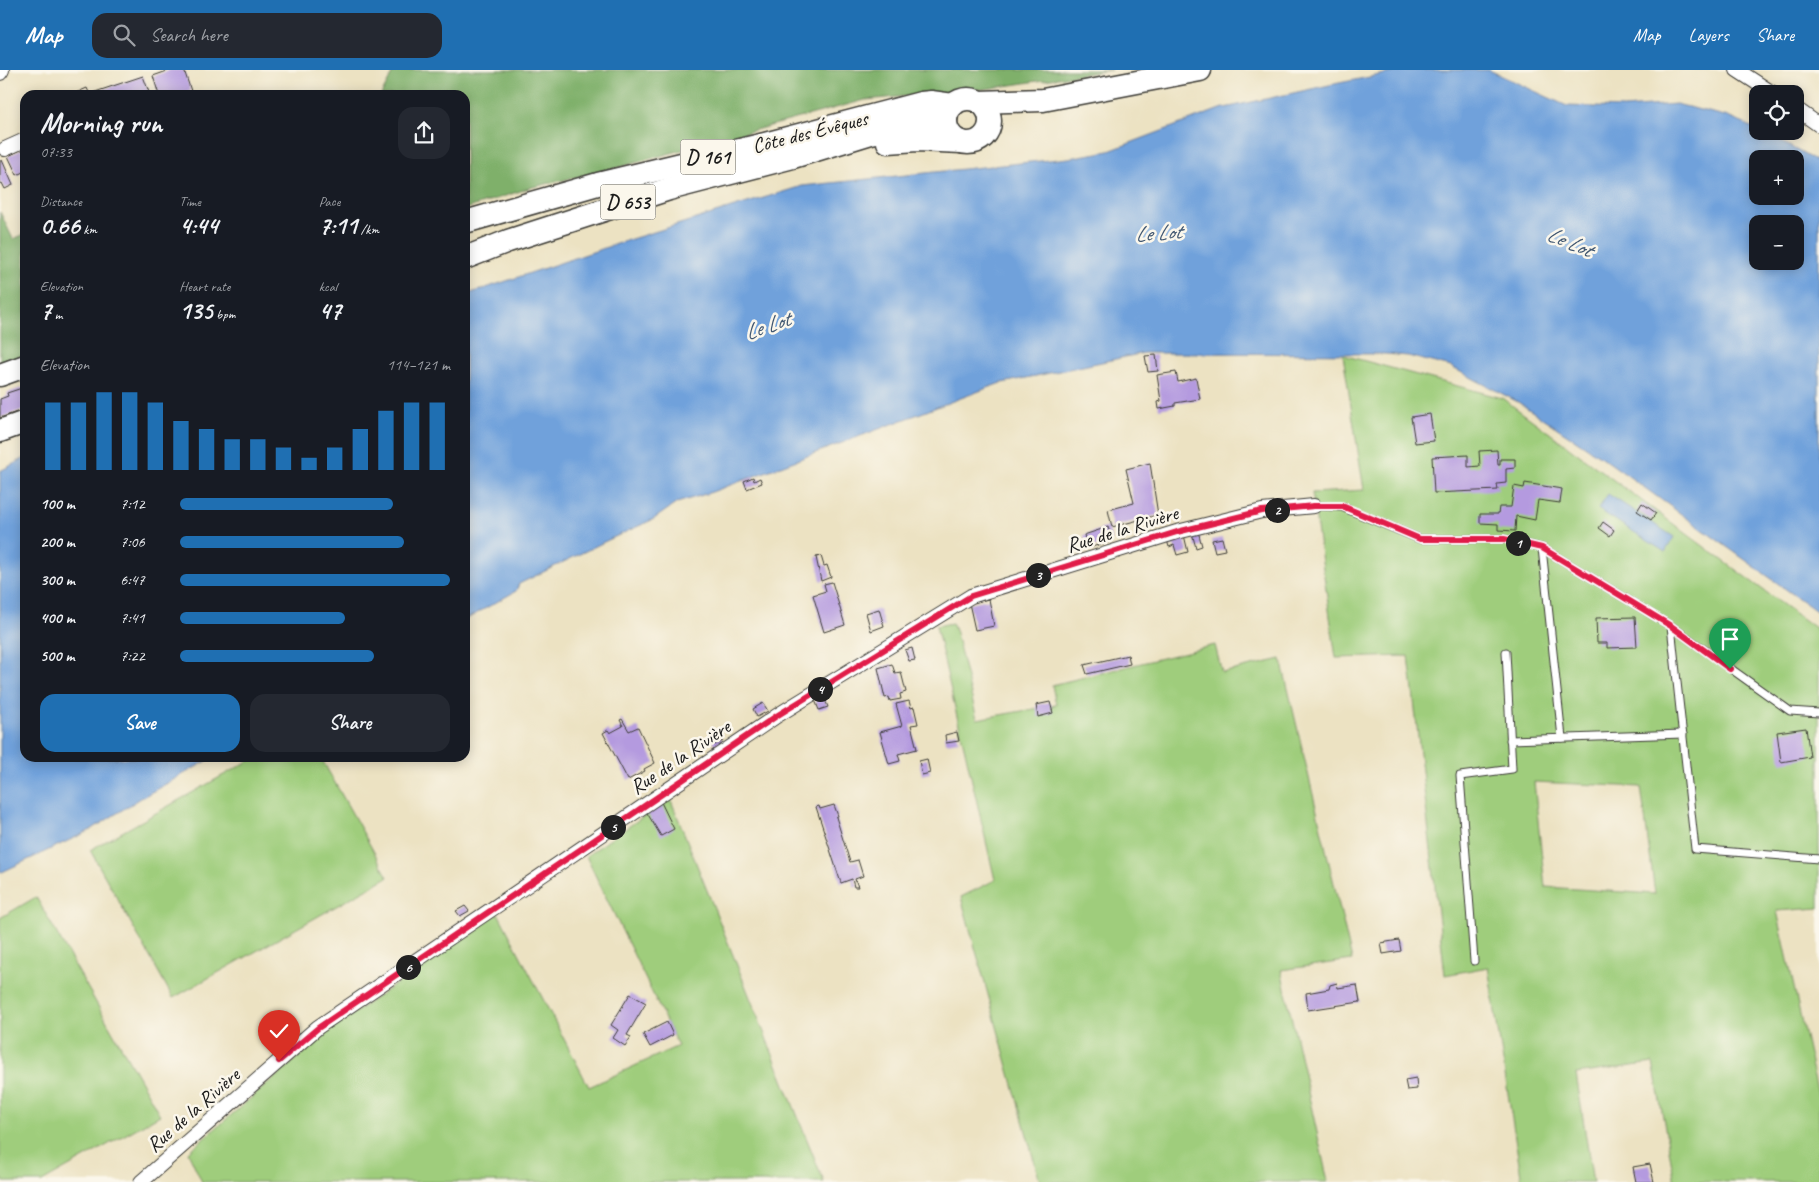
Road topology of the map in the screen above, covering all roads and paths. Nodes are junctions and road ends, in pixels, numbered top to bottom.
1 (2, 70) edge
2 (1200, 70) edge
3 (1737, 70) edge
4 (0, 73) edge
5 (1760, 85) edge
6 (1043, 100) junction
7 (979, 102) junction
8 (949, 112) junction
9 (1804, 114) edge
10 (989, 124) junction
11 (1819, 125) edge
12 (20, 141) edge
13 (962, 142) junction
14 (2, 146) edge
15 (794, 157) junction
16 (470, 221) edge
17 (470, 256) edge
18 (20, 368) edge
19 (0, 375) edge
20 (20, 424) edge
21 (0, 431) edge
22 (1314, 506) joint
23 (1542, 548) junction
24 (1671, 626) junction
25 (1506, 652) dead end
26 (1819, 713) edge
27 (1682, 734) junction
28 (1562, 738) junction
29 (1510, 740) junction
30 (1819, 860) edge
31 (1474, 961) dead end
32 (141, 1182) edge

1 - 4 street
2 - 6 main road
3 - 5 street
6 - 7 main road
6 - 10 main road
7 - 8 main road
7 - 10 main road
8 - 13 main road
8 - 15 main road, D 653
8 - 16 main road, Côte des Évêques / D 161
9 - 11 street
10 - 13 main road
12 - 14 street
13 - 15 main road, D 653
15 - 17 main road, D 653
18 - 19 main road
20 - 21 main road
22 - 23 lane
22 - 32 street, Rue de la Rivière
23 - 24 lane
23 - 28 lane
24 - 26 lane
24 - 27 lane
25 - 29 lane
27 - 28 lane
27 - 30 lane
28 - 29 lane
29 - 31 lane

